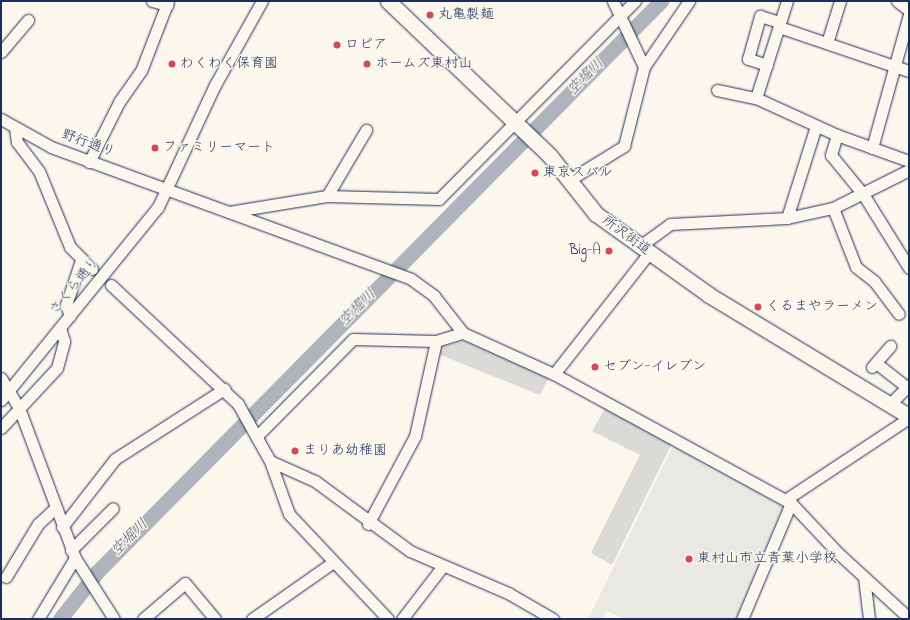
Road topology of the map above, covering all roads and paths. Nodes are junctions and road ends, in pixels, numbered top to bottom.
1 (152, 1) edge
2 (262, 1) edge
3 (388, 1) edge
4 (613, 1) edge
5 (635, 1) edge
6 (689, 1) edge
7 (787, 1) edge
8 (840, 1) edge
9 (897, 1) edge
10 (167, 3) edge
11 (909, 10) edge
12 (621, 15) junction
13 (909, 15) edge
14 (28, 20) dead end
15 (780, 25) junction
16 (827, 43) junction
17 (1, 52) edge
18 (767, 65) junction
19 (644, 66) junction
20 (894, 66) junction
21 (909, 71) edge
22 (718, 90) dead end
23 (756, 98) junction
24 (1, 119) edge
25 (516, 123) junction
26 (816, 126) junction
27 (16, 128) junction
28 (366, 130) dead end
29 (837, 135) junction
30 (872, 148) junction
31 (89, 162) junction
32 (908, 163) edge
33 (569, 180) junction
34 (169, 188) junction
35 (863, 194) junction
36 (327, 196) junction
37 (833, 208) junction
38 (229, 212) junction
39 (786, 218) junction
40 (645, 249) junction
41 (81, 260) junction
42 (908, 265) edge
43 (92, 269) dead end
44 (111, 285) dead end
45 (899, 314) dead end
46 (70, 316) junction
47 (60, 328) junction
48 (463, 333) junction
49 (436, 341) junction
50 (890, 346) dead end
51 (554, 374) junction
52 (1, 378) edge
53 (908, 386) edge
54 (224, 389) junction
55 (9, 390) junction
56 (1, 400) edge
57 (889, 405) junction
58 (19, 408) junction
59 (909, 417) edge
60 (1, 428) edge
61 (257, 435) junction
62 (270, 461) junction
63 (788, 501) junction
64 (55, 508) junction
65 (114, 508) dead end
66 (368, 524) junction
67 (62, 527) junction
68 (73, 554) junction
69 (332, 563) junction
70 (443, 566) junction
71 (6, 577) dead end
72 (864, 577) junction
73 (544, 615) edge
74 (909, 618) edge
75 (38, 619) edge
76 (114, 619) edge
77 (143, 619) edge
78 (215, 619) edge
79 (252, 619) edge
80 (388, 619) edge
81 (402, 619) edge
82 (553, 619) edge
83 (742, 619) edge
84 (869, 619) edge

1 - 10 street
2 - 34 street, さくら通り
3 - 25 main road, 所沢街道
4 - 12 street
5 - 12 street
6 - 19 street
7 - 15 street
8 - 16 street
9 - 11 street
10 - 31 street
12 - 19 street
12 - 25 street
13 - 20 street
14 - 17 street
15 - 16 street
15 - 18 street
15 - 18 street
16 - 20 street
18 - 23 street
19 - 33 street
20 - 21 street
20 - 30 street
22 - 23 street
23 - 26 street
24 - 27 street, 野行通り
25 - 33 main road, 所沢街道
25 - 36 street
26 - 29 street
26 - 39 street
27 - 31 street, 野行通り
27 - 41 street
28 - 36 street
29 - 30 street
29 - 35 street
30 - 32 street
31 - 34 street, 野行通り
32 - 35 street
33 - 40 main road, 所沢街道
34 - 38 street, 野行通り
34 - 46 street, さくら通り
35 - 37 street
35 - 42 street
36 - 38 street
37 - 39 street
37 - 45 street
38 - 48 street, 野行通り
39 - 40 street
40 - 51 street
40 - 57 main road, 所沢街道
41 - 43 street
41 - 46 street
44 - 54 street
46 - 47 street, さくら通り
47 - 55 street, さくら通り
47 - 58 street
48 - 49 street
48 - 51 street
49 - 61 street
49 - 66 street
50 - 53 street
51 - 63 street
52 - 55 street
53 - 57 street
54 - 61 street
54 - 67 street
55 - 56 street, さくら通り
55 - 58 street
57 - 59 main road, 所沢街道
58 - 60 street
58 - 64 street
59 - 63 street
61 - 62 street
62 - 66 street
62 - 69 street
63 - 72 street
63 - 83 street
64 - 67 street
64 - 71 street
65 - 68 street
66 - 70 street
67 - 68 street
68 - 75 street
68 - 76 street
69 - 79 street
69 - 80 street
70 - 73 street
70 - 81 street
72 - 74 street
72 - 84 street
73 - 82 street
77 - 78 street

